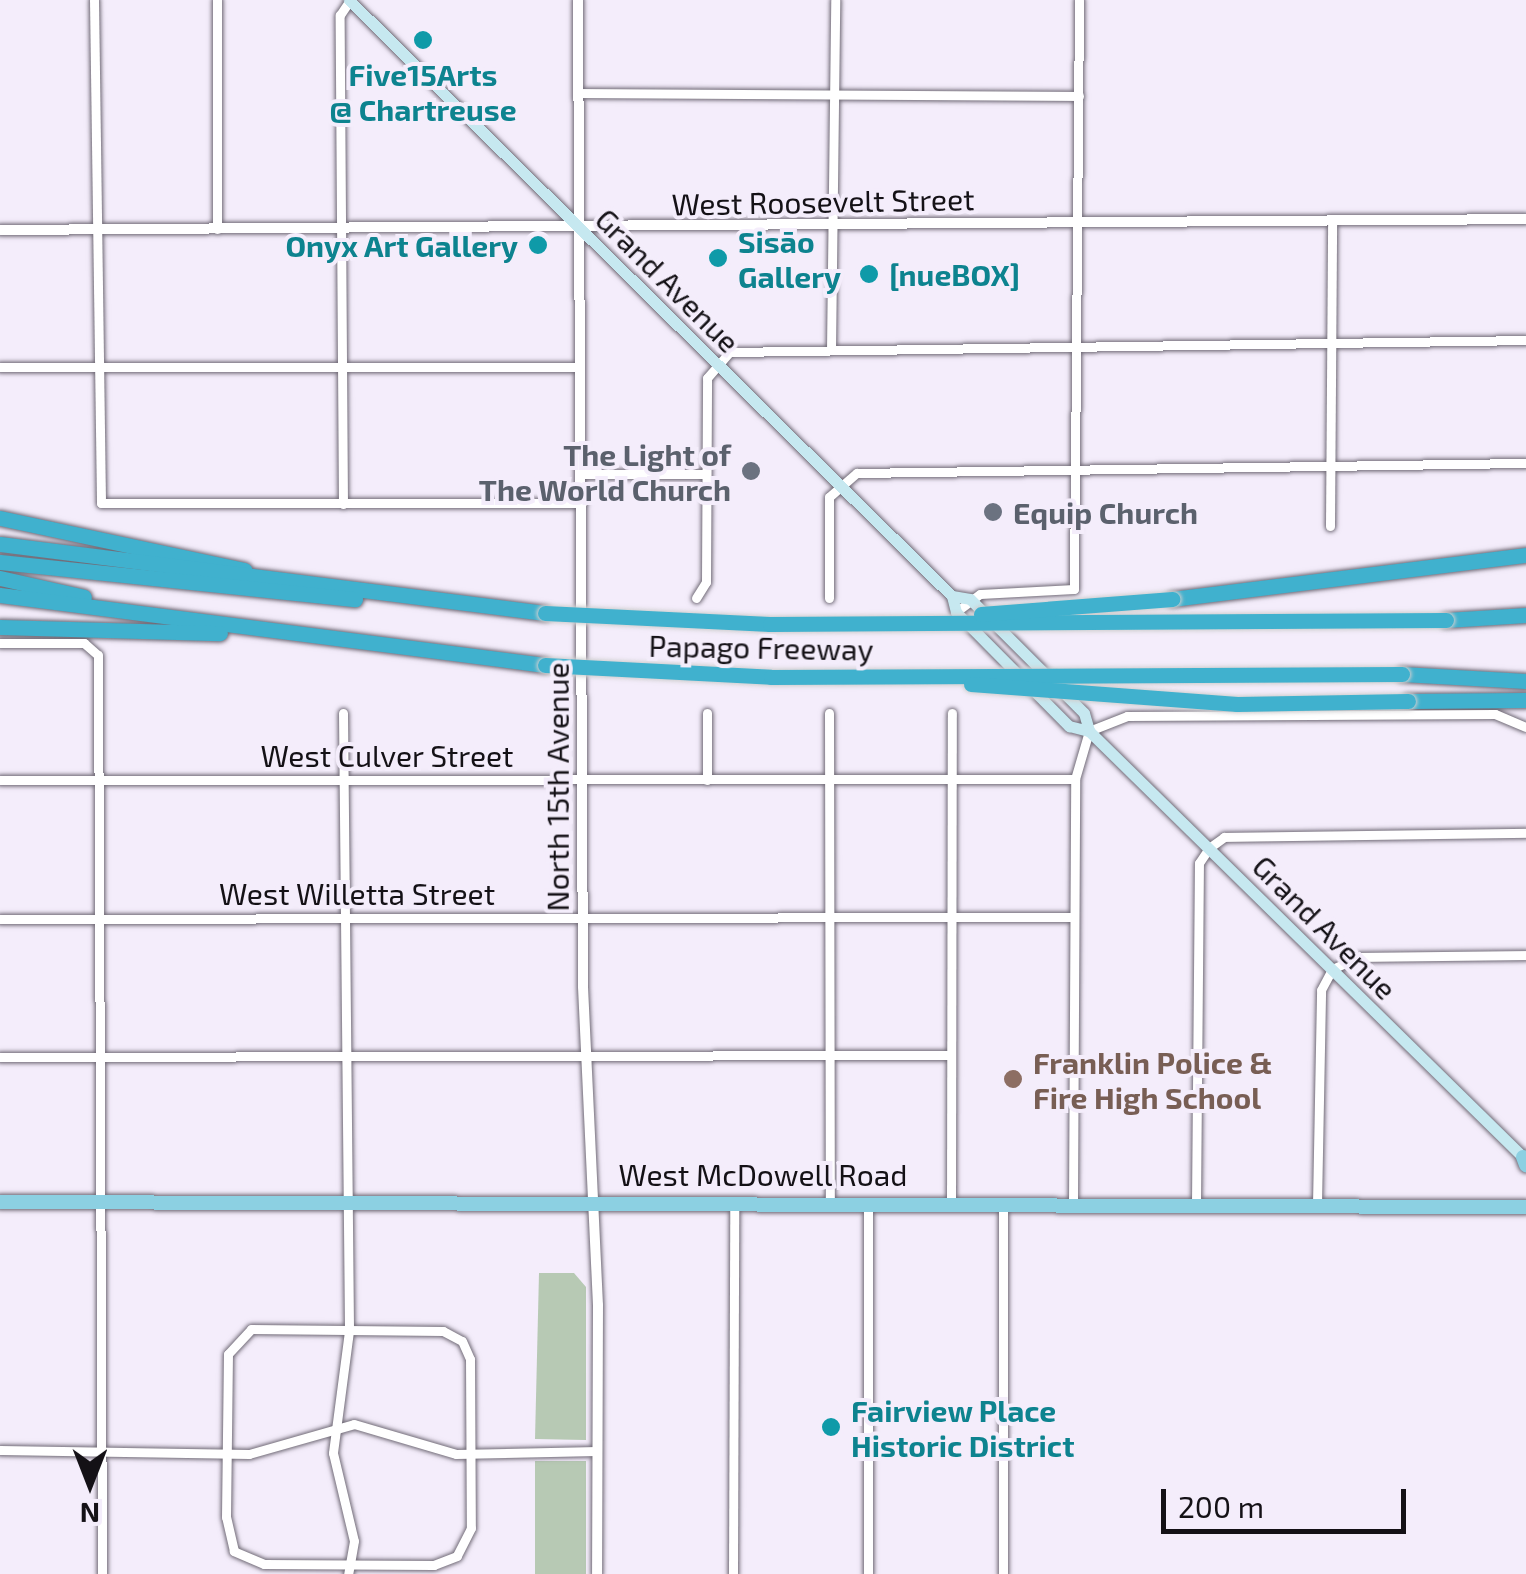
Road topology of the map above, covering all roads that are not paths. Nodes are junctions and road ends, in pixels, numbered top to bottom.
1 (94, 0) edge
2 (216, 0) edge
3 (350, 0) edge
4 (578, 0) edge
5 (835, 0) edge
6 (1079, 0) edge
7 (834, 92) junction
8 (578, 93) junction
9 (1079, 96) junction
10 (1526, 218) edge
11 (1332, 220) junction
12 (1078, 224) junction
13 (832, 226) junction
14 (580, 228) junction
15 (217, 229) junction
16 (0, 230) edge
17 (95, 230) junction
18 (340, 230) junction
19 (1526, 340) edge
20 (1331, 342) junction
21 (1077, 347) junction
22 (831, 350) junction
23 (717, 363) junction
24 (96, 366) junction
25 (0, 367) edge
26 (342, 367) junction
27 (580, 367) junction
28 (1526, 464) edge
29 (1330, 465) junction
30 (1075, 470) junction
31 (582, 474) junction
32 (706, 474) junction
33 (840, 483) junction
34 (343, 504) junction
35 (582, 504) junction
36 (0, 518) edge
37 (1330, 526) dead end
38 (0, 544) edge
39 (1526, 555) edge
40 (0, 562) edge
41 (0, 578) edge
42 (269, 578) junction
43 (0, 594) edge
44 (952, 596) junction
45 (696, 598) dead end
46 (828, 598) dead end
47 (970, 599) junction
48 (464, 604) junction
49 (956, 612) junction
50 (161, 616) junction
51 (1526, 618) edge
52 (912, 623) junction
53 (0, 627) edge
54 (299, 635) junction
55 (0, 643) edge
56 (1526, 672) edge
57 (1402, 674) junction
58 (927, 678) junction
59 (1526, 681) edge
60 (1526, 700) edge
61 (343, 713) dead end
62 (707, 713) dead end
63 (829, 713) dead end
64 (952, 713) dead end
65 (1526, 726) edge
66 (1089, 730) junction
67 (100, 779) junction
68 (1074, 779) junction
69 (0, 780) edge
70 (345, 780) junction
71 (582, 780) junction
72 (707, 780) junction
73 (829, 780) junction
74 (952, 780) junction
75 (1526, 833) edge
76 (1210, 848) junction
77 (347, 917) junction
78 (1074, 917) junction
79 (101, 918) junction
80 (582, 918) junction
81 (830, 918) junction
82 (952, 918) junction
83 (0, 919) edge
84 (1526, 955) edge
85 (1332, 968) junction
86 (951, 1055) junction
87 (830, 1056) junction
88 (0, 1057) edge
89 (101, 1057) junction
90 (584, 1057) junction
91 (346, 1058) junction
92 (1525, 1161) edge
93 (1526, 1192) edge
94 (588, 1201) junction
95 (0, 1202) edge
96 (102, 1202) junction
97 (348, 1202) junction
98 (734, 1202) junction
99 (1196, 1202) junction
100 (830, 1203) junction
101 (868, 1203) junction
102 (951, 1203) junction
103 (1003, 1203) junction
104 (1073, 1203) junction
105 (1317, 1204) junction
106 (1508, 1207) junction
107 (1526, 1207) edge
108 (349, 1331) junction
109 (339, 1424) junction
110 (101, 1448) junction
111 (0, 1450) edge
112 (597, 1451) junction
113 (226, 1453) junction
114 (471, 1453) junction
115 (350, 1569) edge
116 (102, 1574) edge
117 (597, 1574) edge
118 (733, 1574) edge
119 (868, 1574) edge
120 (1002, 1574) edge

1 - 17 street
2 - 15 street
3 - 14 main road, Grand Avenue
3 - 18 street
4 - 8 street, North 15th Avenue
5 - 7 street
6 - 9 street
7 - 8 street
7 - 9 street
7 - 13 street
8 - 14 street, North 15th Avenue
9 - 12 street
10 - 11 street, West Roosevelt Street
11 - 12 street, West Roosevelt Street
11 - 20 street
12 - 13 street, West Roosevelt Street
12 - 21 street
13 - 14 street, West Roosevelt Street
13 - 22 street
14 - 18 street, West Roosevelt Street
14 - 23 main road, Grand Avenue
14 - 27 street, North 15th Avenue
15 - 17 street, West Roosevelt Street
15 - 18 street, West Roosevelt Street
16 - 17 street, West Roosevelt Street
17 - 24 street
18 - 26 street
19 - 20 street
20 - 21 street
20 - 29 street
21 - 22 street
21 - 30 street
22 - 23 street
23 - 32 street
23 - 33 main road, Grand Avenue
24 - 25 street
24 - 26 street
24 - 34 street
26 - 27 street
26 - 34 street
27 - 31 street, North 15th Avenue
28 - 29 street
29 - 30 street
29 - 37 street
30 - 33 street
30 - 47 street
31 - 32 street
31 - 35 street, North 15th Avenue
32 - 45 street
33 - 44 main road, Grand Avenue
33 - 46 street
34 - 35 street
35 - 71 street, North 15th Avenue
36 - 42 highway
38 - 42 highway, Papago Freeway
39 - 52 highway, bridge
40 - 48 highway
41 - 50 highway
42 - 48 highway, Papago Freeway
43 - 50 highway, Papago Freeway
44 - 47 main road
44 - 49 main road
47 - 49 street
47 - 66 main road, Grand Avenue
48 - 52 highway, Papago Freeway, bridge
49 - 66 main road, Grand Avenue
50 - 54 highway, Papago Freeway
51 - 52 highway, Papago Freeway, bridge
53 - 54 highway
54 - 58 highway, Papago Freeway, bridge
55 - 67 street
56 - 57 highway, Papago Freeway
57 - 58 highway, Papago Freeway, bridge
57 - 59 highway
58 - 60 highway, bridge
61 - 70 street
62 - 72 street
63 - 73 street
64 - 74 street
65 - 66 street
66 - 68 street
66 - 76 main road, Grand Avenue
67 - 69 street, West Culver Street
67 - 70 street, West Culver Street
67 - 79 street
68 - 74 street, West Culver Street
68 - 78 street
70 - 71 street, West Culver Street
70 - 77 street
71 - 72 street, West Culver Street
71 - 80 street, North 15th Avenue
72 - 73 street, West Culver Street
73 - 74 street, West Culver Street
73 - 81 street
74 - 82 street
75 - 76 street
76 - 85 main road, Grand Avenue
76 - 99 street
77 - 79 street, West Willetta Street
77 - 80 street, West Willetta Street
77 - 91 street
78 - 82 street, West Willetta Street
78 - 104 street
79 - 83 street, West Willetta Street
79 - 89 street
80 - 81 street, West Willetta Street
80 - 90 street, North 15th Avenue
81 - 82 street, West Willetta Street
81 - 87 street
82 - 86 street
84 - 85 street
85 - 92 main road, Grand Avenue
85 - 105 street
86 - 87 street
86 - 102 street
87 - 90 street
87 - 100 street
88 - 89 street
89 - 91 street
89 - 96 street
90 - 91 street
90 - 94 street, North 15th Avenue
91 - 97 street
93 - 106 main road
94 - 97 main road, West McDowell Road
94 - 98 main road, West McDowell Road
94 - 112 street, North 15th Avenue
95 - 96 main road, West McDowell Road
96 - 97 main road, West McDowell Road
96 - 110 street
97 - 108 street
98 - 100 main road, West McDowell Road
98 - 118 street
99 - 104 main road, West McDowell Road
99 - 105 main road, West McDowell Road
100 - 101 main road, West McDowell Road
101 - 102 main road, West McDowell Road
101 - 119 street
102 - 103 main road, West McDowell Road
103 - 104 main road, West McDowell Road
103 - 120 street
105 - 106 main road, West McDowell Road
106 - 107 main road, West McDowell Road
108 - 109 street
108 - 113 street
108 - 114 street
109 - 113 street
109 - 114 street
109 - 115 street
110 - 111 street
110 - 113 street
110 - 116 street
112 - 114 street
112 - 117 street, North 15th Avenue
113 - 115 street
114 - 115 street

